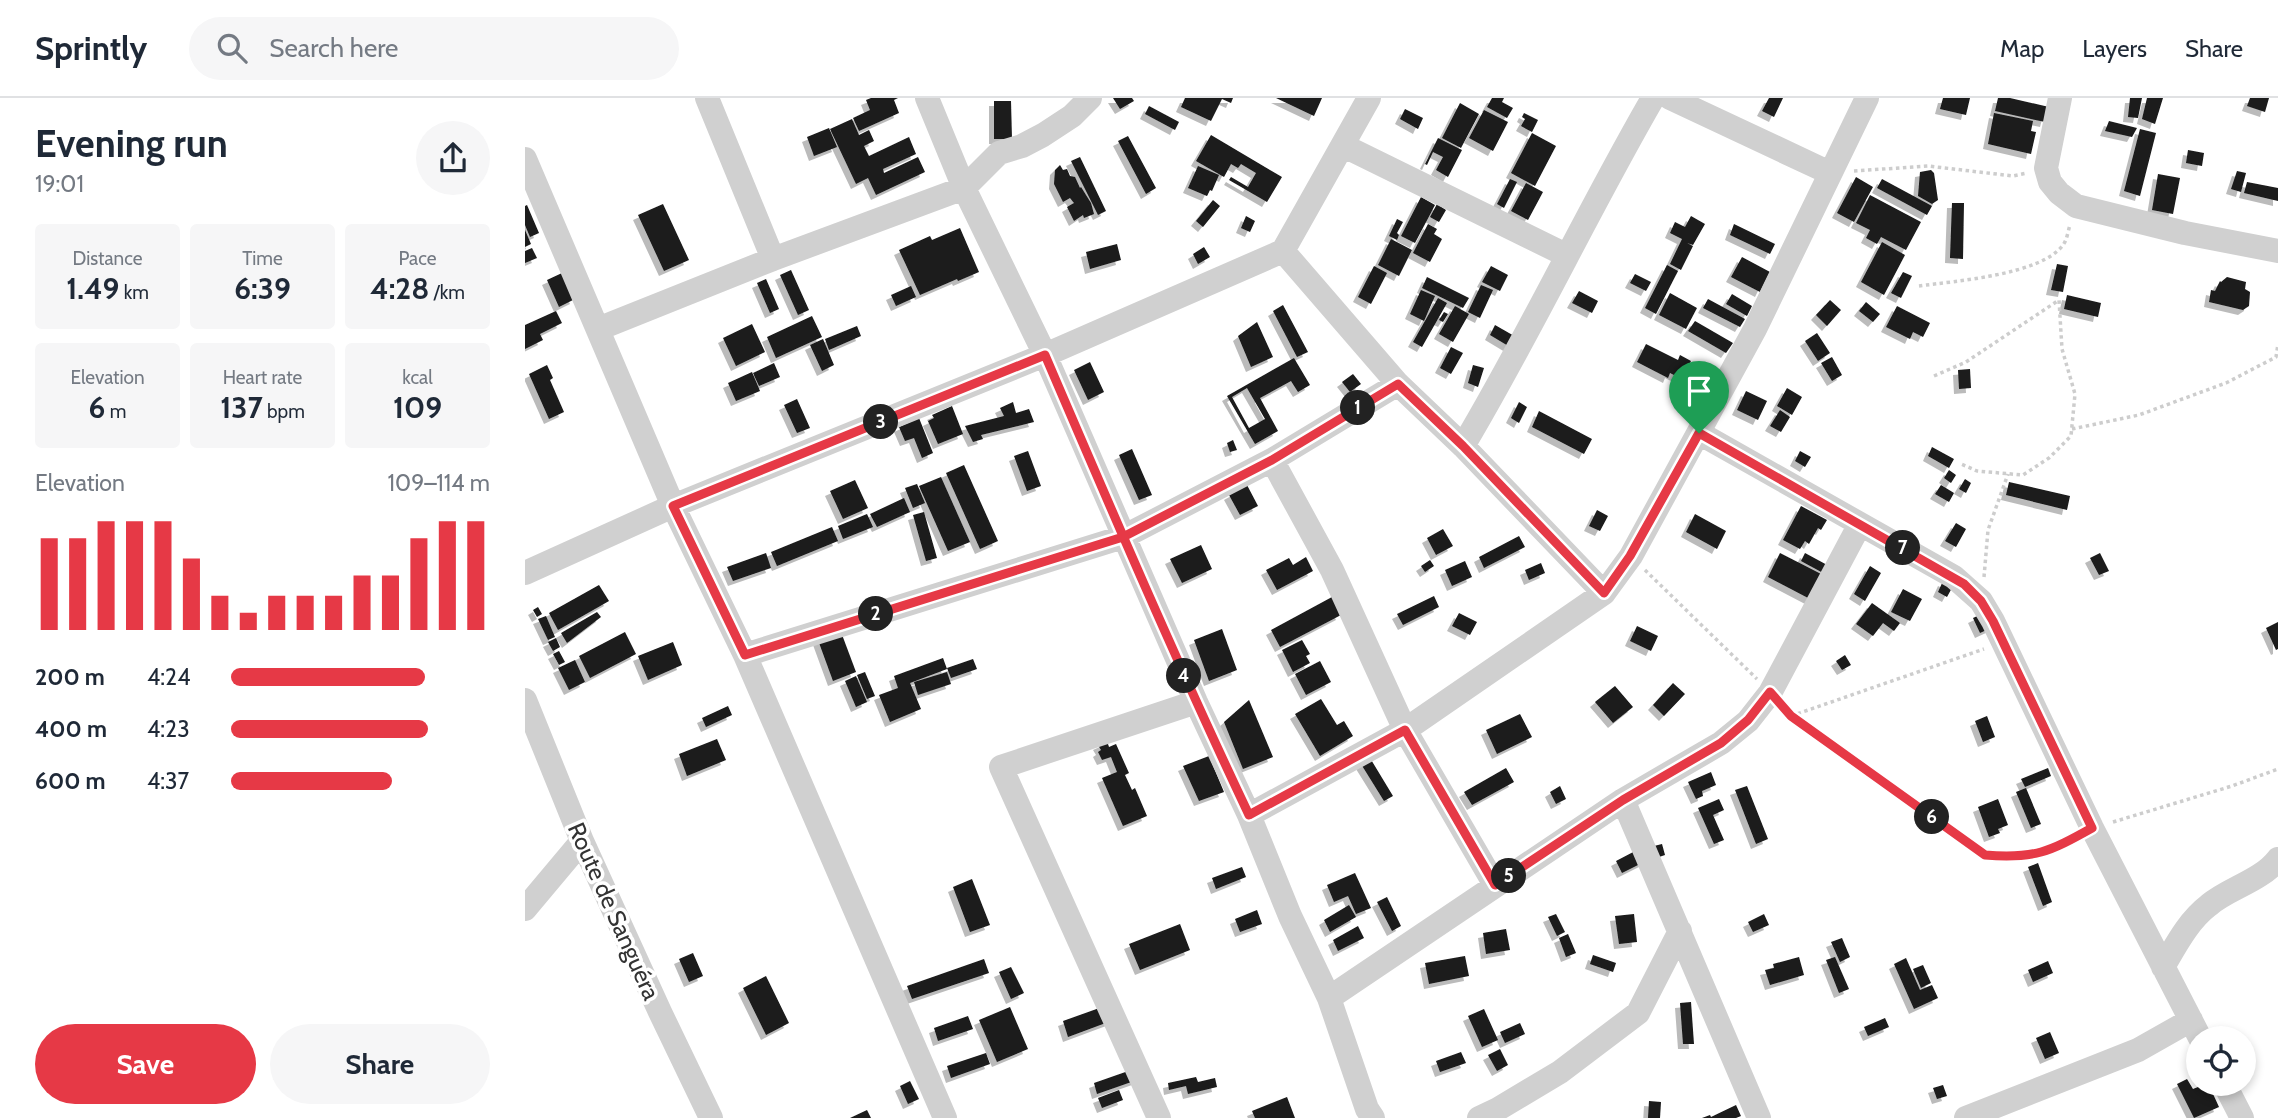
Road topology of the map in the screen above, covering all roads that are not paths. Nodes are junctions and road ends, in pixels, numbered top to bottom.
1 (707, 98) edge
2 (927, 98) edge
3 (1090, 98) edge
4 (1369, 98) edge
5 (1653, 98) edge
6 (1670, 98) edge
7 (1867, 98) edge
8 (2060, 98) edge
9 (1343, 146) junction
10 (525, 159) edge
11 (1831, 173) junction
12 (964, 188) junction
13 (531, 190) edge
14 (1283, 251) junction
15 (2278, 251) edge
16 (1566, 255) junction
17 (773, 259) junction
18 (598, 329) junction
19 (1045, 355) junction
20 (1398, 384) junction
21 (1699, 433) junction
22 (1463, 446) junction
23 (1272, 460) junction
24 (673, 506) junction
25 (1860, 524) junction
26 (1123, 537) junction
27 (525, 573) edge
28 (1604, 593) junction
29 (745, 655) junction
30 (525, 700) edge
31 (1196, 702) junction
32 (1405, 730) junction
33 (1623, 800) junction
34 (1249, 815) junction
35 (582, 841) junction
36 (2278, 859) edge
37 (1495, 885) junction
38 (525, 909) edge
39 (1680, 931) junction
40 (2163, 967) junction
41 (1329, 998) junction
42 (2193, 1026) edge
43 (2186, 1032) edge
44 (2231, 1096) edge
45 (1363, 1115) edge
46 (711, 1118) edge
47 (945, 1118) edge
48 (1159, 1118) edge
49 (1479, 1118) edge
50 (1759, 1118) edge
51 (1966, 1118) edge
52 (2242, 1118) edge

1 - 17 street
2 - 12 street
3 - 12 street
4 - 9 street
5 - 16 street
6 - 11 street
7 - 11 street
8 - 15 street
9 - 14 street
9 - 16 street
10 - 13 street
11 - 21 street
12 - 17 street
12 - 19 street
13 - 18 street
14 - 19 street
14 - 20 street
16 - 22 street
17 - 18 street
18 - 24 street
19 - 24 street
19 - 26 street
20 - 22 street
20 - 23 street
21 - 25 street
21 - 28 street
22 - 28 street
23 - 26 street
23 - 32 street
24 - 27 street
24 - 29 street
25 - 33 street
25 - 40 street
26 - 29 street
26 - 31 street
28 - 32 street
29 - 47 street
30 - 35 street, Route de Sanguéra
31 - 34 street
31 - 48 street
32 - 34 street
32 - 37 street
33 - 37 street
33 - 39 street
34 - 41 street
35 - 38 street
35 - 46 street, Route de Sanguéra
36 - 40 street
37 - 41 street
39 - 49 street
39 - 50 street
40 - 42 street
41 - 45 street
43 - 51 street
44 - 52 street

